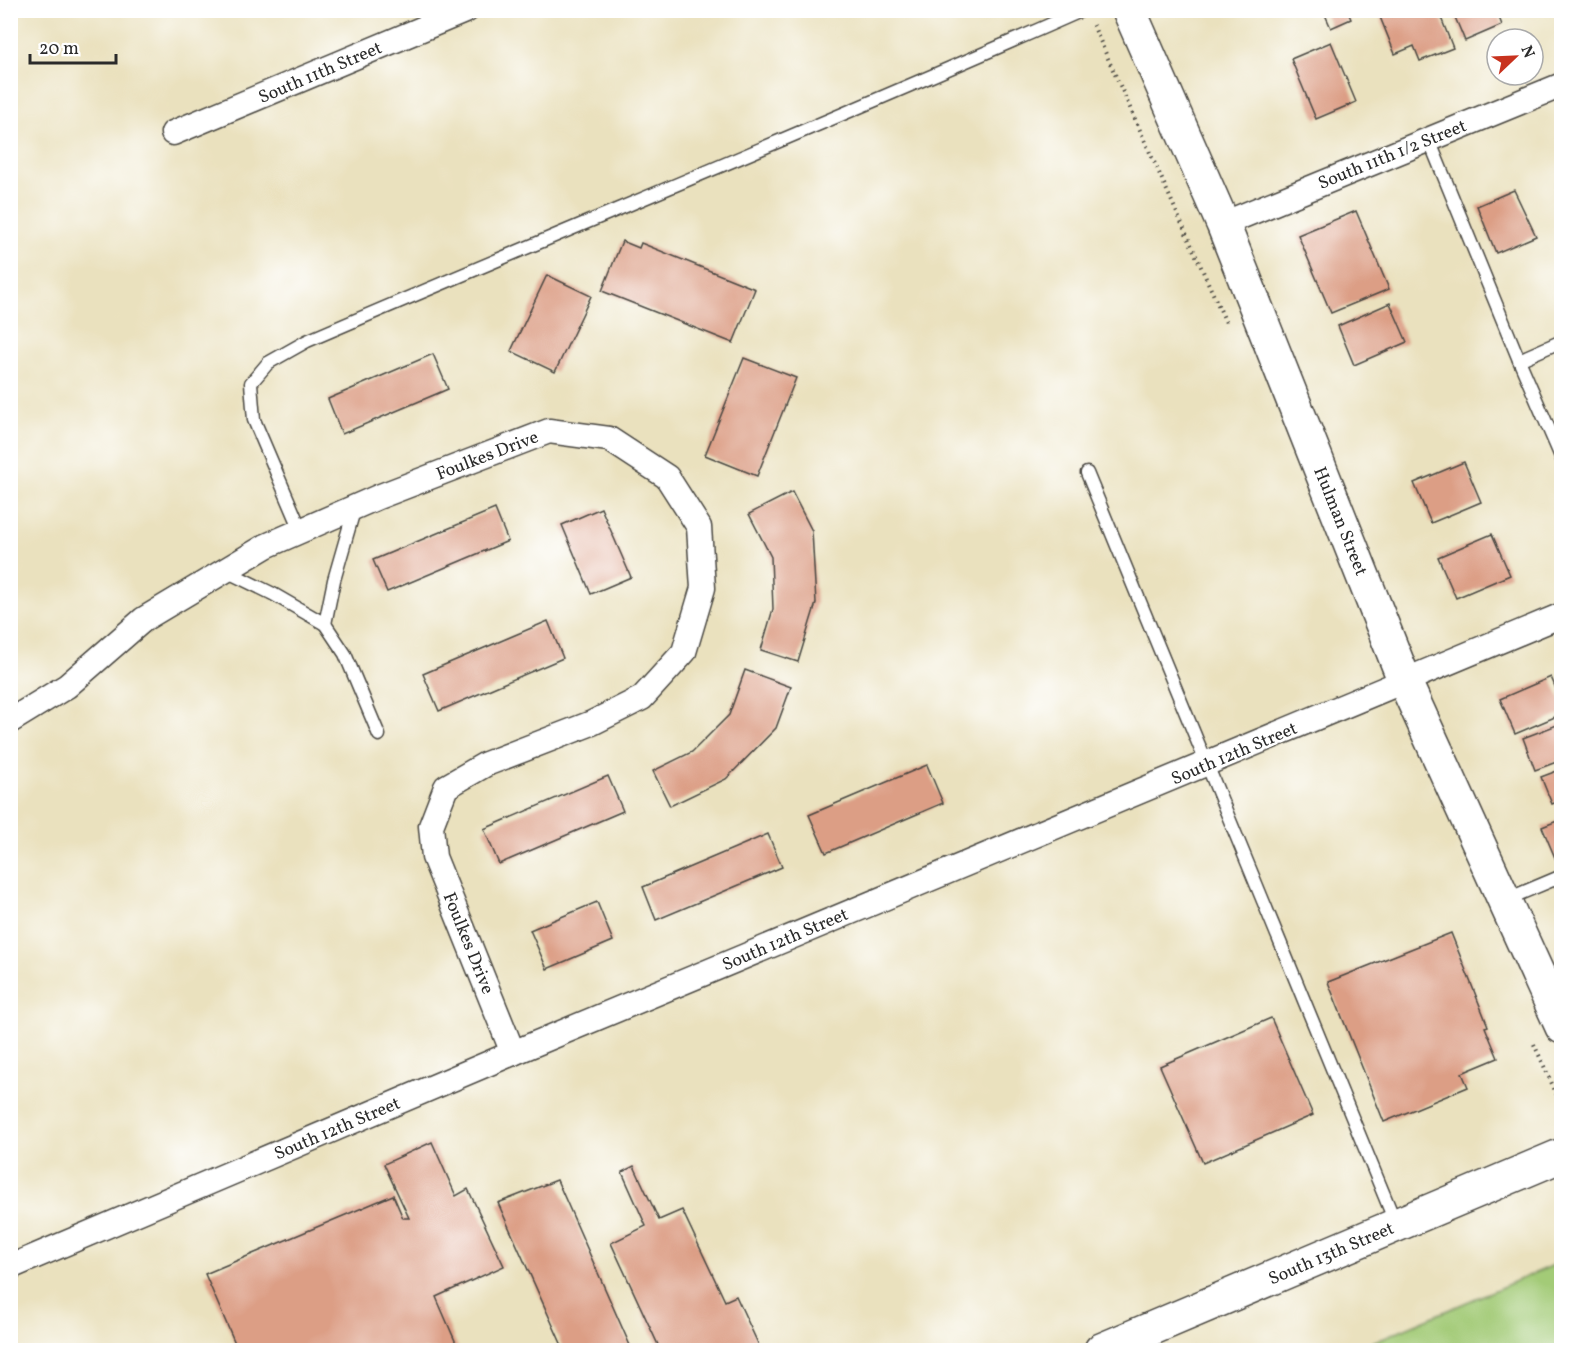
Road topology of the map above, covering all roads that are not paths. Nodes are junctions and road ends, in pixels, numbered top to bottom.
1 (467, 10) edge
2 (1083, 10) edge
3 (1129, 10) edge
4 (1562, 85) edge
5 (173, 133) dead end
6 (1429, 140) junction
7 (1223, 224) junction
8 (1562, 341) edge
9 (1519, 360) junction
10 (1562, 459) edge
11 (1087, 472) dead end
12 (355, 507) junction
13 (301, 530) junction
14 (224, 570) junction
15 (1562, 615) edge
16 (325, 624) junction
17 (1405, 682) junction
18 (10, 721) edge
19 (379, 735) dead end
20 (1206, 764) junction
21 (1562, 876) edge
22 (1504, 900) junction
23 (1562, 1027) edge
24 (513, 1053) junction
25 (1562, 1155) edge
26 (1396, 1225) junction
27 (10, 1267) edge
28 (1101, 1350) edge

1 - 5 street, South 11th Street
2 - 13 lane
3 - 7 street, Hulman Street
4 - 6 street, South 11th 1/2 Street
6 - 7 street, South 11th 1/2 Street
6 - 9 lane
7 - 17 street, Hulman Street
8 - 9 lane
9 - 10 lane
11 - 20 lane
12 - 13 street, Foulkes Drive
12 - 16 lane
12 - 24 street, Foulkes Drive
13 - 14 street, Foulkes Drive
14 - 16 lane
14 - 18 street, Foulkes Drive
15 - 17 street, South 12th Street
16 - 19 lane
17 - 20 street, South 12th Street
17 - 22 street, Hulman Street
20 - 24 street, South 12th Street
20 - 26 lane
21 - 22 lane
22 - 23 street, Hulman Street
24 - 27 street, South 12th Street
25 - 26 street, South 13th Street
26 - 28 street, South 13th Street

